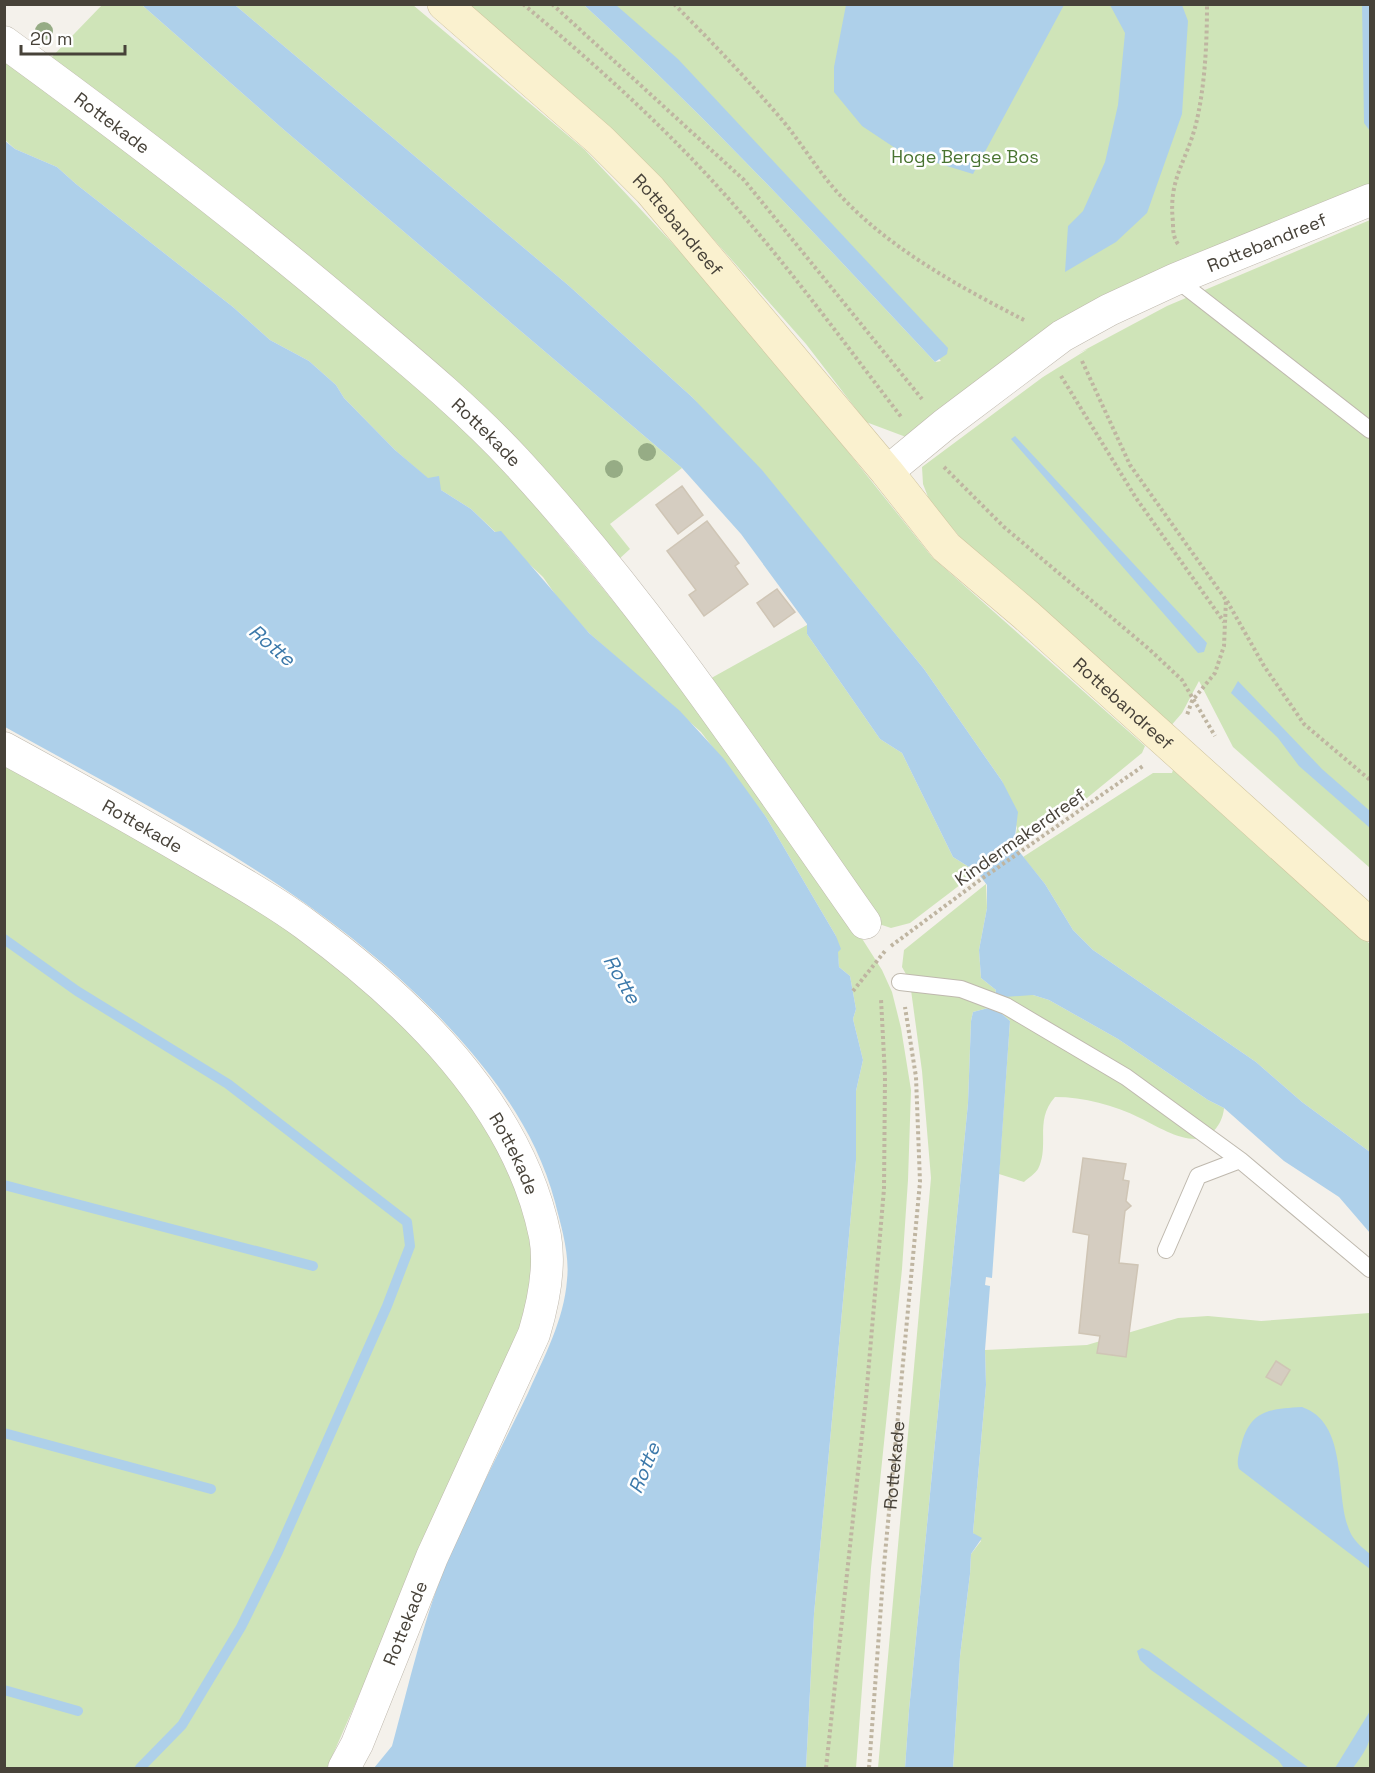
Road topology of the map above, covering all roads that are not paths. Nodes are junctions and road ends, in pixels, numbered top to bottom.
1 (444, 4) edge
2 (4, 42) edge
3 (1371, 200) edge
4 (1185, 276) junction
5 (1371, 430) edge
6 (886, 472) junction
7 (4, 748) edge
8 (865, 923) dead end
9 (1371, 925) edge
10 (900, 982) road end
11 (1240, 1160) junction
12 (1166, 1250) dead end
13 (1371, 1269) edge
14 (344, 1768) edge

1 - 6 street, Rottebandreef
2 - 8 street, Rottekade
3 - 4 street, Rottebandreef
4 - 5 lane
4 - 6 street, Rottebandreef
6 - 9 street, Rottebandreef
7 - 14 street, Rottekade
10 - 11 lane
11 - 12 lane
11 - 13 lane

